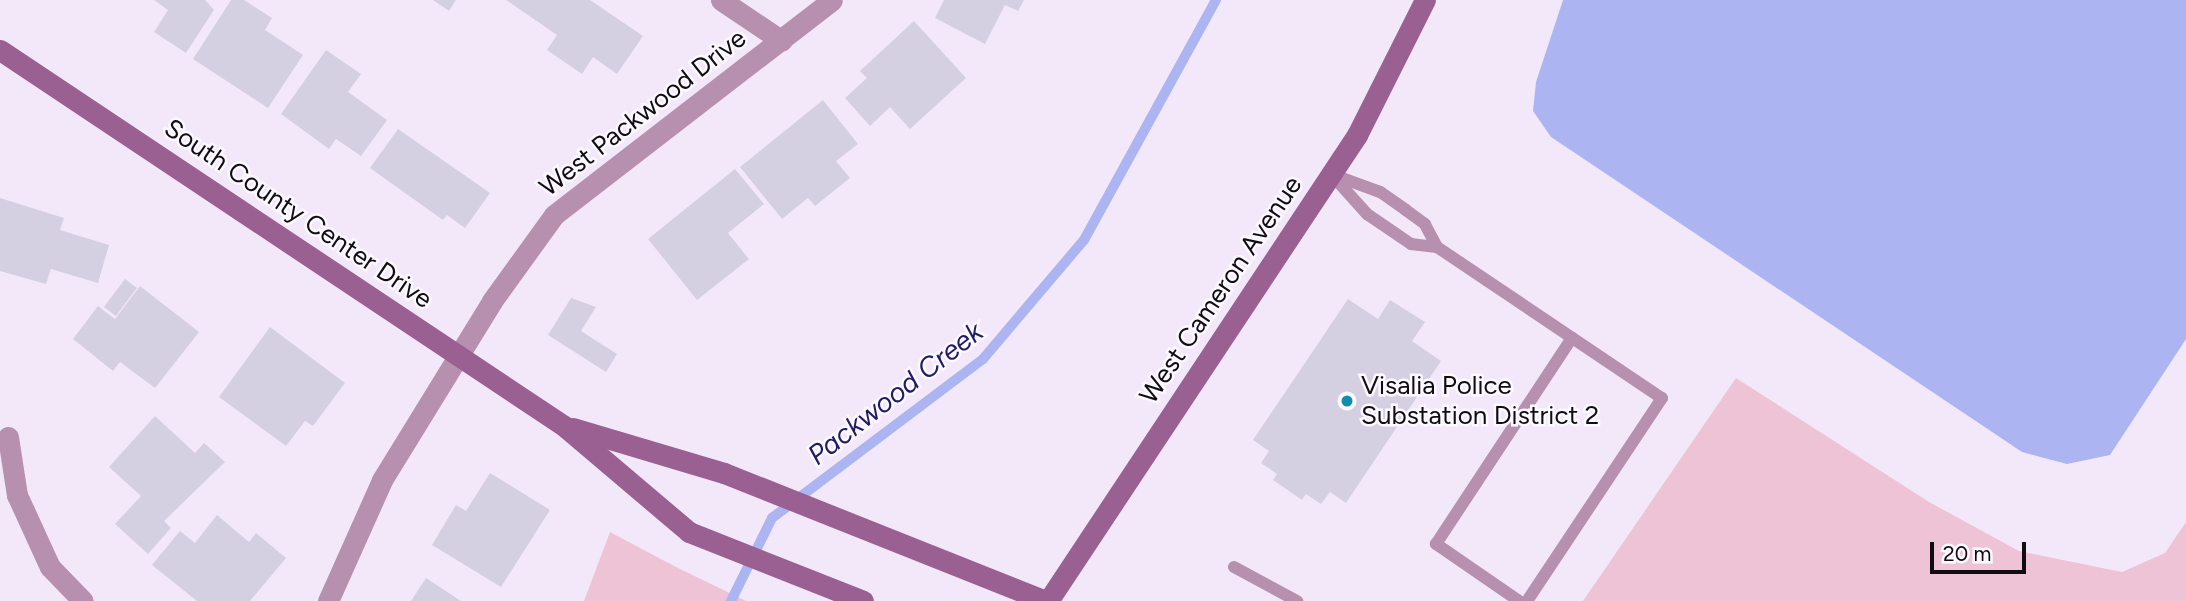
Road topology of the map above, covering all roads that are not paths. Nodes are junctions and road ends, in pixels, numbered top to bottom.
1 (721, 0) edge
2 (832, 0) edge
3 (1425, 0) edge
4 (782, 41) junction
5 (0, 50) edge
6 (1331, 174) junction
7 (1437, 247) junction
8 (1572, 338) junction
9 (459, 355) junction
10 (564, 426) junction
11 (8, 437) dead end
12 (1234, 567) dead end
13 (83, 601) edge
14 (328, 601) edge
15 (863, 601) edge
16 (1047, 601) edge
17 (1297, 601) edge
18 (1519, 601) edge
19 (1527, 601) edge

1 - 4 street
2 - 4 street, West Packwood Drive
3 - 6 street, West Cameron Avenue
4 - 9 street, West Packwood Drive
5 - 9 street, South County Center Drive
6 - 7 lane
6 - 7 lane
6 - 16 street, West Cameron Avenue
7 - 8 lane
8 - 18 lane
8 - 19 lane
9 - 10 street, South County Center Drive
9 - 14 street, West Packwood Drive
10 - 15 street, South County Center Drive
10 - 16 street, South County Center Drive
11 - 13 street
12 - 17 lane

